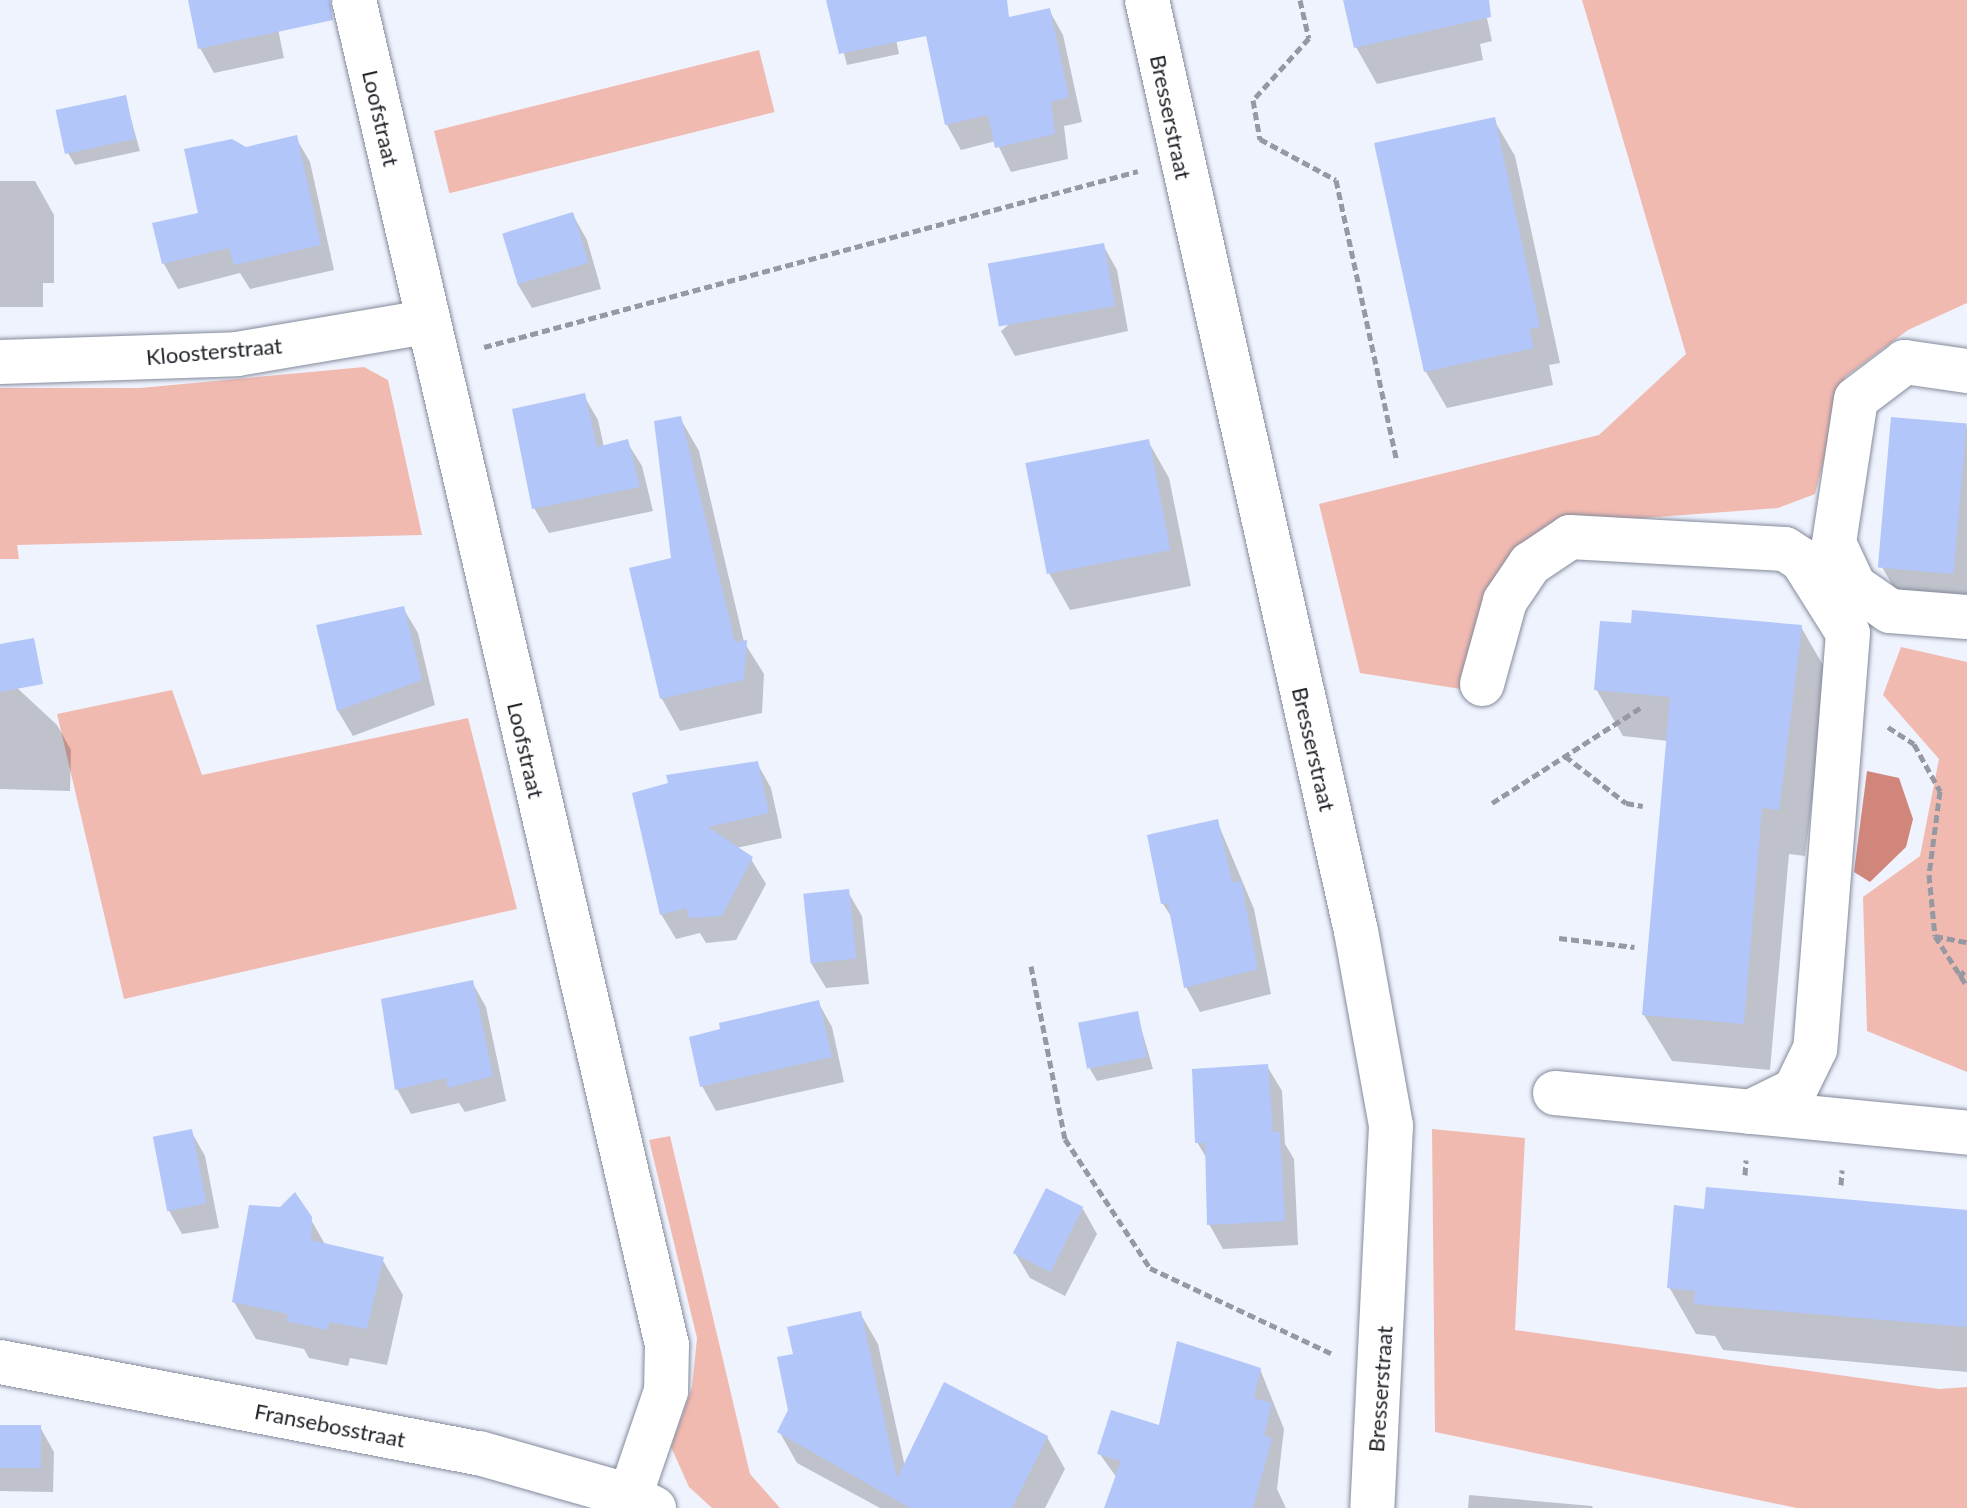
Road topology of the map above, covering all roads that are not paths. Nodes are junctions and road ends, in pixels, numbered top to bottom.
1 (354, 0) edge
2 (1147, 0) edge
3 (427, 322) junction
4 (0, 362) edge
5 (1967, 371) edge
6 (1967, 617) edge
7 (1482, 684) dead end
8 (1555, 1093) dead end
9 (1750, 1112) junction
10 (1967, 1133) edge
11 (0, 1362) edge
12 (642, 1502) edge
13 (1372, 1508) edge

1 - 3 street, Loofstraat
2 - 13 street, Bresserstraat
3 - 4 street, Kloosterstraat
3 - 12 street, Loofstraat
5 - 6 street
7 - 9 street
8 - 9 street
9 - 10 street
11 - 12 street, Fransebosstraat

